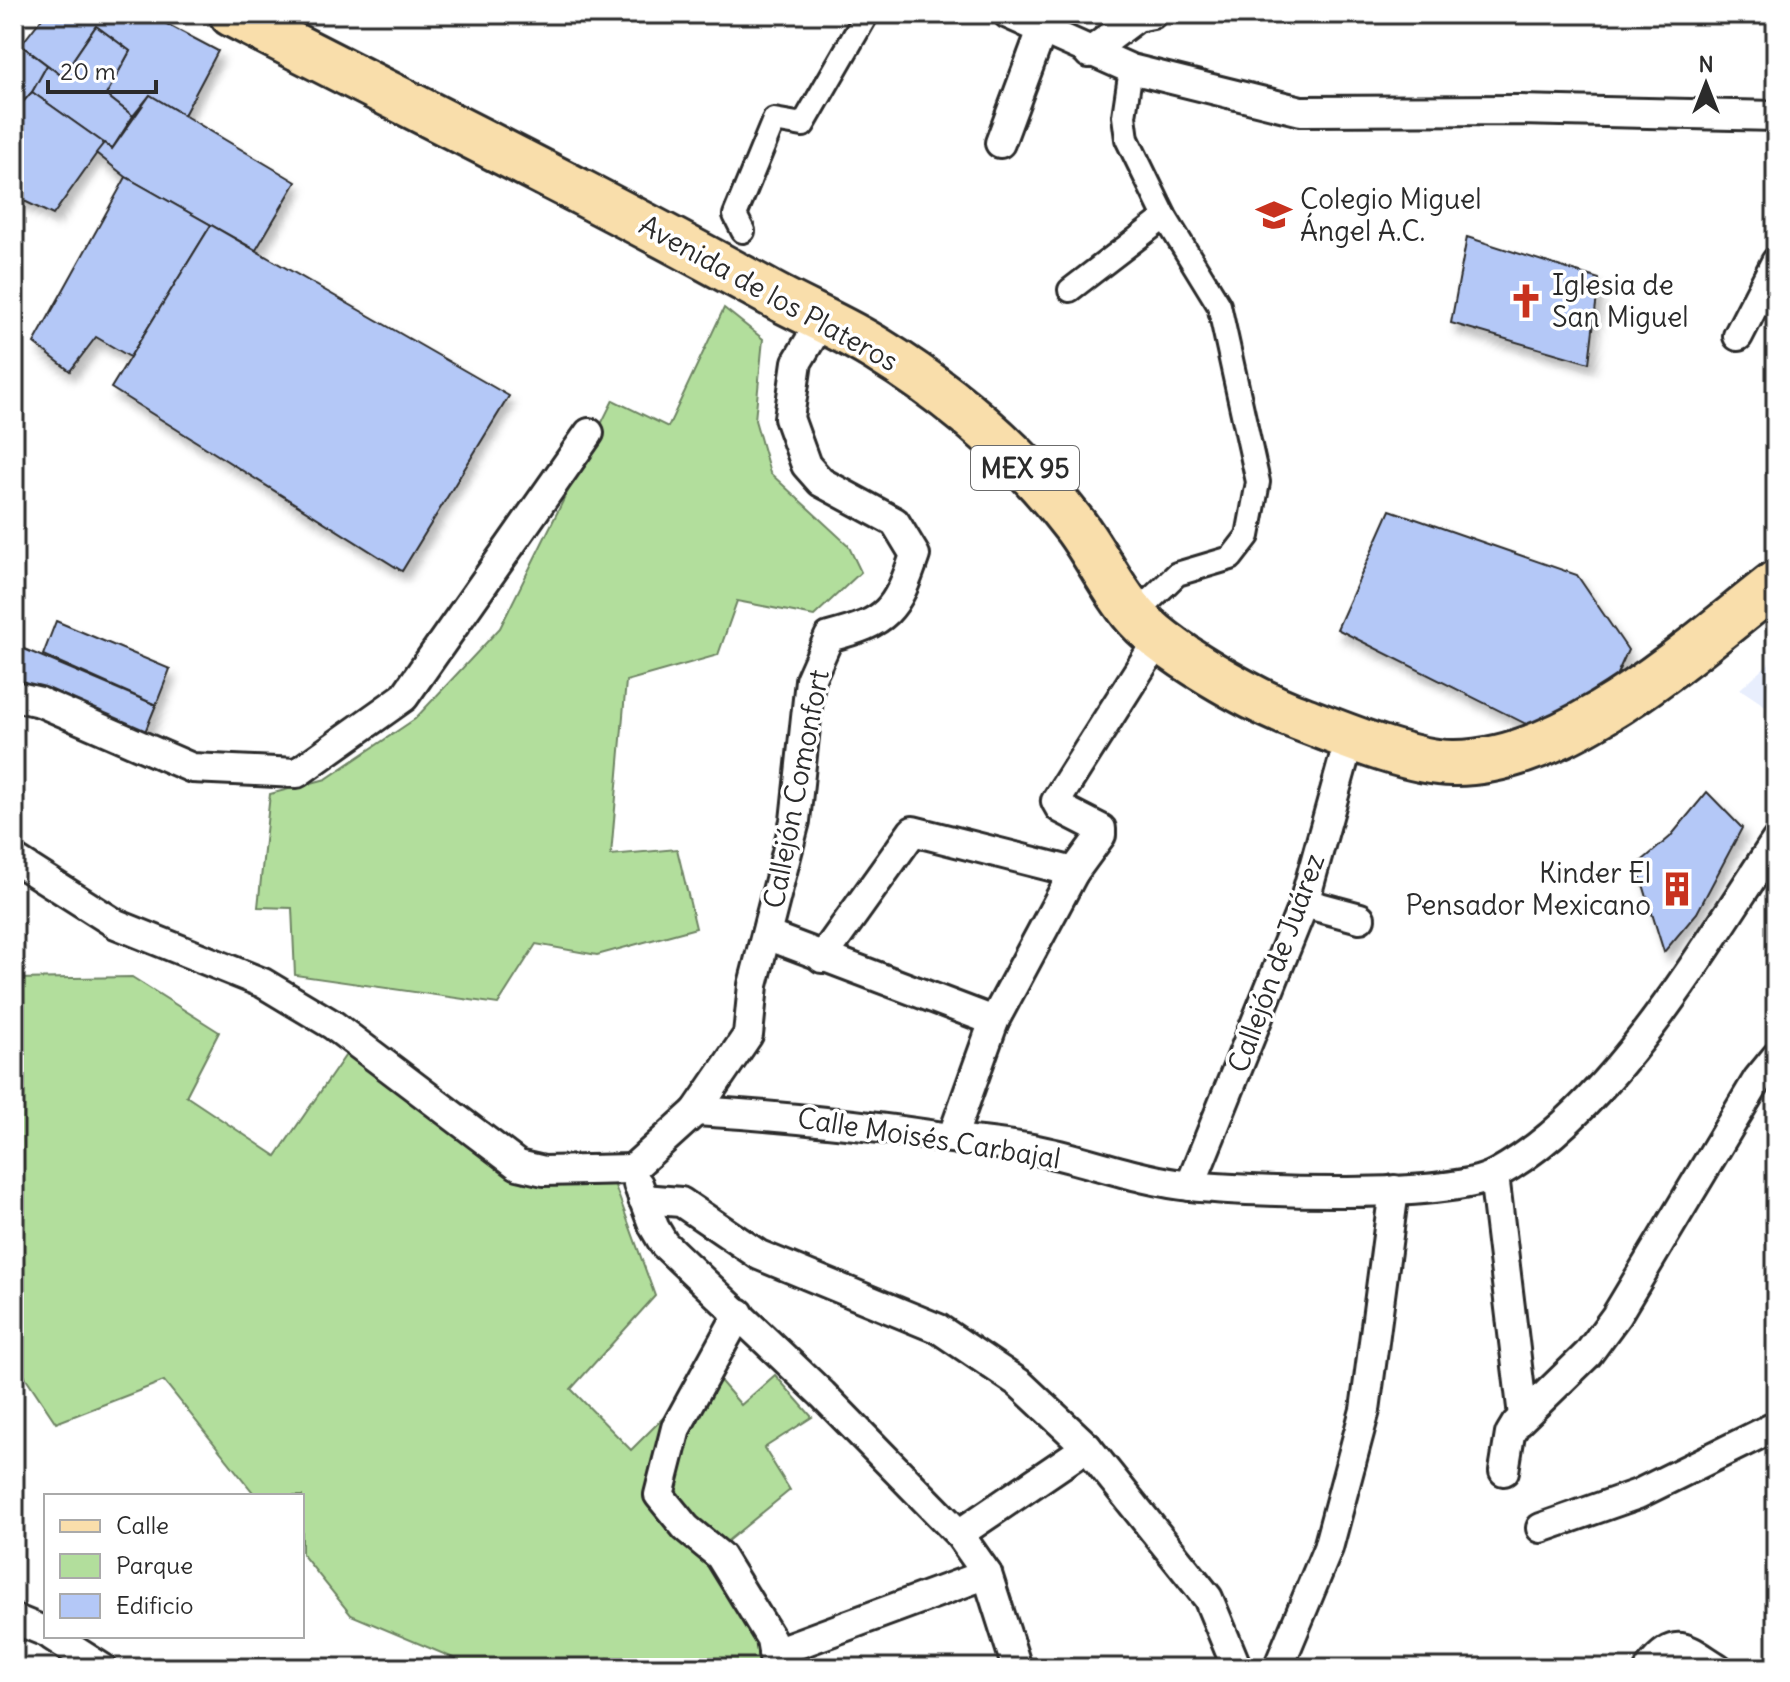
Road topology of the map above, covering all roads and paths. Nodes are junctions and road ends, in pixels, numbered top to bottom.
1 (232, 14) edge
2 (867, 14) edge
3 (1008, 14) edge
4 (1152, 14) edge
5 (1042, 30) junction
6 (1089, 53) junction
7 (1131, 69) junction
8 (1776, 116) edge
9 (1000, 143) dead end
10 (1165, 217) junction
11 (743, 231) dead end
12 (1776, 262) edge
13 (1070, 290) dead end
14 (821, 322) junction
15 (1738, 336) dead end
16 (589, 433) dead end
17 (1776, 583) edge
18 (1154, 620) junction
19 (14, 696) edge
20 (1350, 737) junction
21 (1776, 841) edge
22 (14, 859) edge
23 (1074, 872) junction
24 (1304, 903) junction
25 (1360, 918) dead end
26 (767, 935) junction
27 (822, 958) junction
28 (994, 1021) junction
29 (1776, 1057) edge
30 (696, 1111) junction
31 (952, 1138) junction
32 (632, 1169) junction
33 (1494, 1175) junction
34 (1190, 1186) junction
35 (1394, 1190) junction
36 (643, 1199) junction
37 (739, 1313) junction
38 (1523, 1416) junction
39 (1776, 1426) edge
40 (1087, 1447) junction
41 (1504, 1471) dead end
42 (1541, 1528) dead end
43 (959, 1534) junction
44 (987, 1574) junction
45 (14, 1619) edge
46 (44, 1631) edge
47 (55, 1638) edge
48 (774, 1660) edge
49 (102, 1668) edge
50 (1017, 1668) edge
51 (1237, 1668) edge
52 (1278, 1668) edge
53 (1650, 1668) edge
54 (1718, 1668) edge

1 - 14 main road, Avenida de los Plateros / MEX 95
2 - 11 street
3 - 5 street
4 - 6 street
5 - 6 street
5 - 9 street
6 - 7 street
7 - 8 street
7 - 10 street
10 - 13 street
10 - 18 street
12 - 15 street
14 - 18 main road, Avenida de los Plateros / MEX 95
14 - 26 street, Callejón Comonfort
16 - 19 street
17 - 20 main road, Avenida de los Plateros / MEX 95
18 - 20 main road, Avenida de los Plateros / MEX 95
18 - 23 street
20 - 24 street, Callejón de Juárez
21 - 33 street, Calle Moisés Carbajal
22 - 32 street
23 - 27 street
23 - 28 street
24 - 25 street
24 - 34 street, Callejón de Juárez
26 - 27 street
26 - 30 street, Callejón Comonfort
27 - 28 street
28 - 31 street
29 - 38 street
30 - 31 street, Calle Moisés Carbajal
30 - 32 street
31 - 34 street, Calle Moisés Carbajal
32 - 36 street
33 - 35 street, Calle Moisés Carbajal
33 - 38 street
34 - 35 street, Calle Moisés Carbajal
35 - 52 street
36 - 37 street
36 - 40 street
37 - 43 street
37 - 48 street
38 - 41 street
39 - 42 street
40 - 43 street
40 - 51 street
43 - 44 street
44 - 48 street
44 - 50 street
45 - 46 street
47 - 49 street
53 - 54 street

